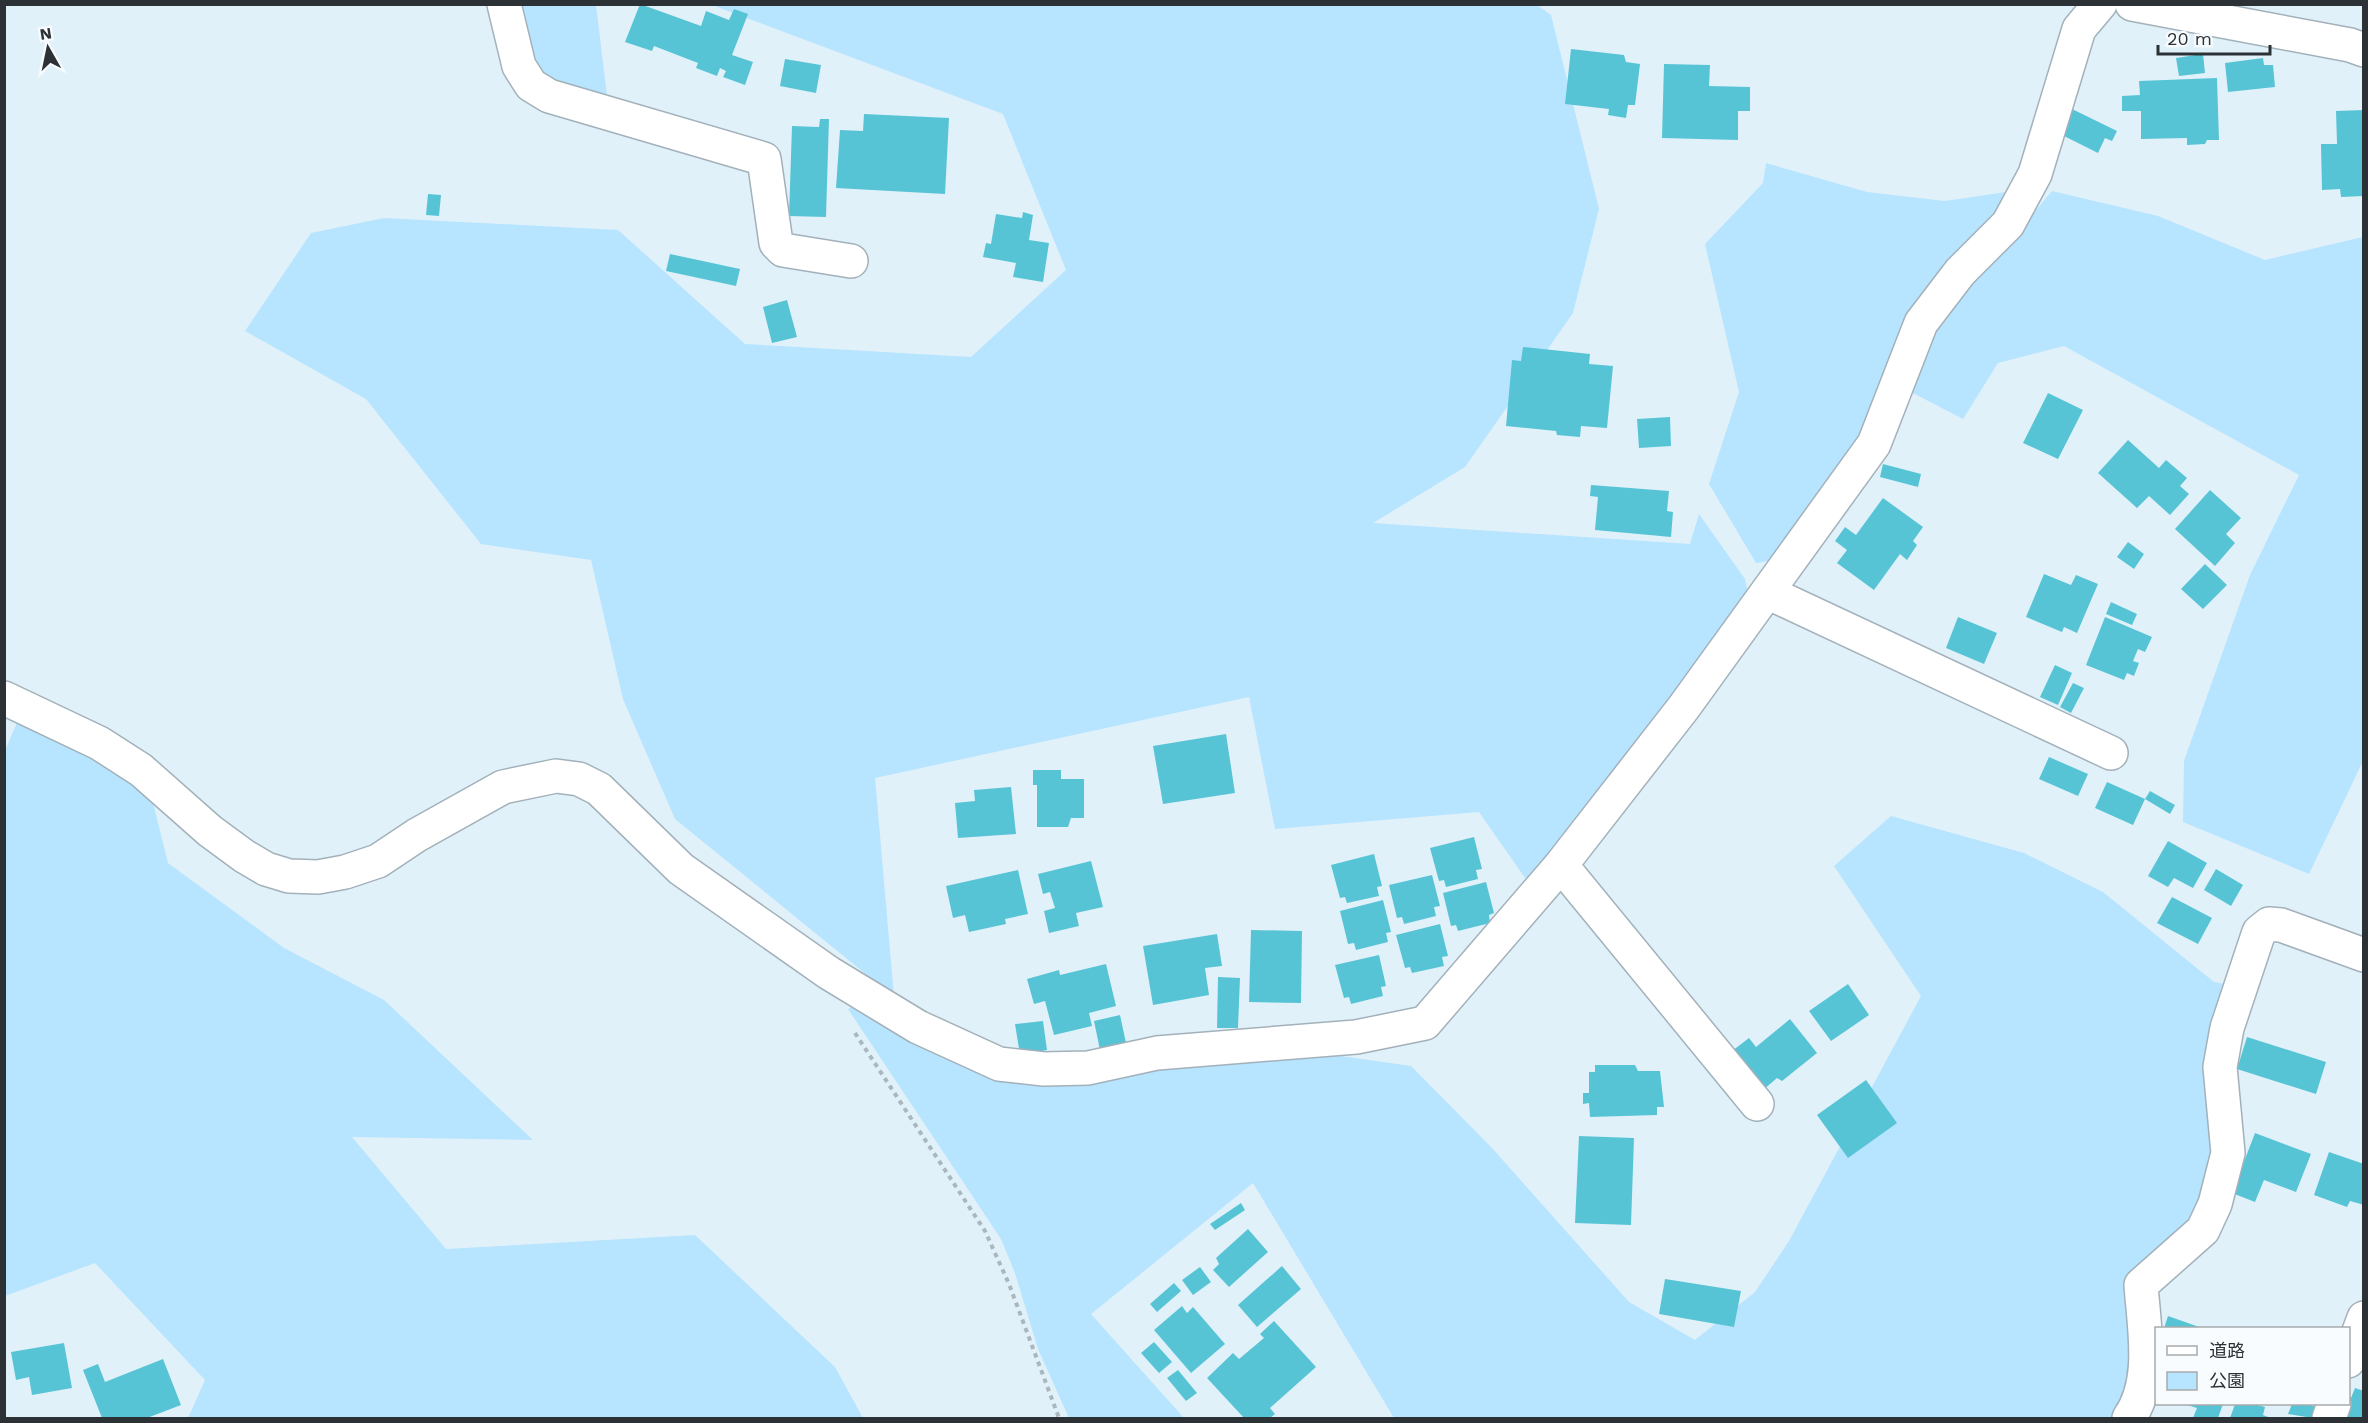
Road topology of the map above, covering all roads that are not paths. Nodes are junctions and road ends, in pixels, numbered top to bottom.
1 (504, 4) edge
2 (2100, 4) edge
3 (2132, 4) edge
4 (2364, 50) edge
5 (852, 261) dead end
6 (1767, 592) junction
7 (4, 698) edge
8 (2111, 753) dead end
9 (1561, 865) junction
10 (2364, 955) edge
11 (1757, 1104) dead end
12 (2364, 1318) edge
13 (2350, 1358) edge
14 (2129, 1419) edge

1 - 5 street
2 - 6 street
3 - 4 street
6 - 8 street
6 - 9 street
7 - 9 street
9 - 11 street
10 - 14 street
12 - 13 street

